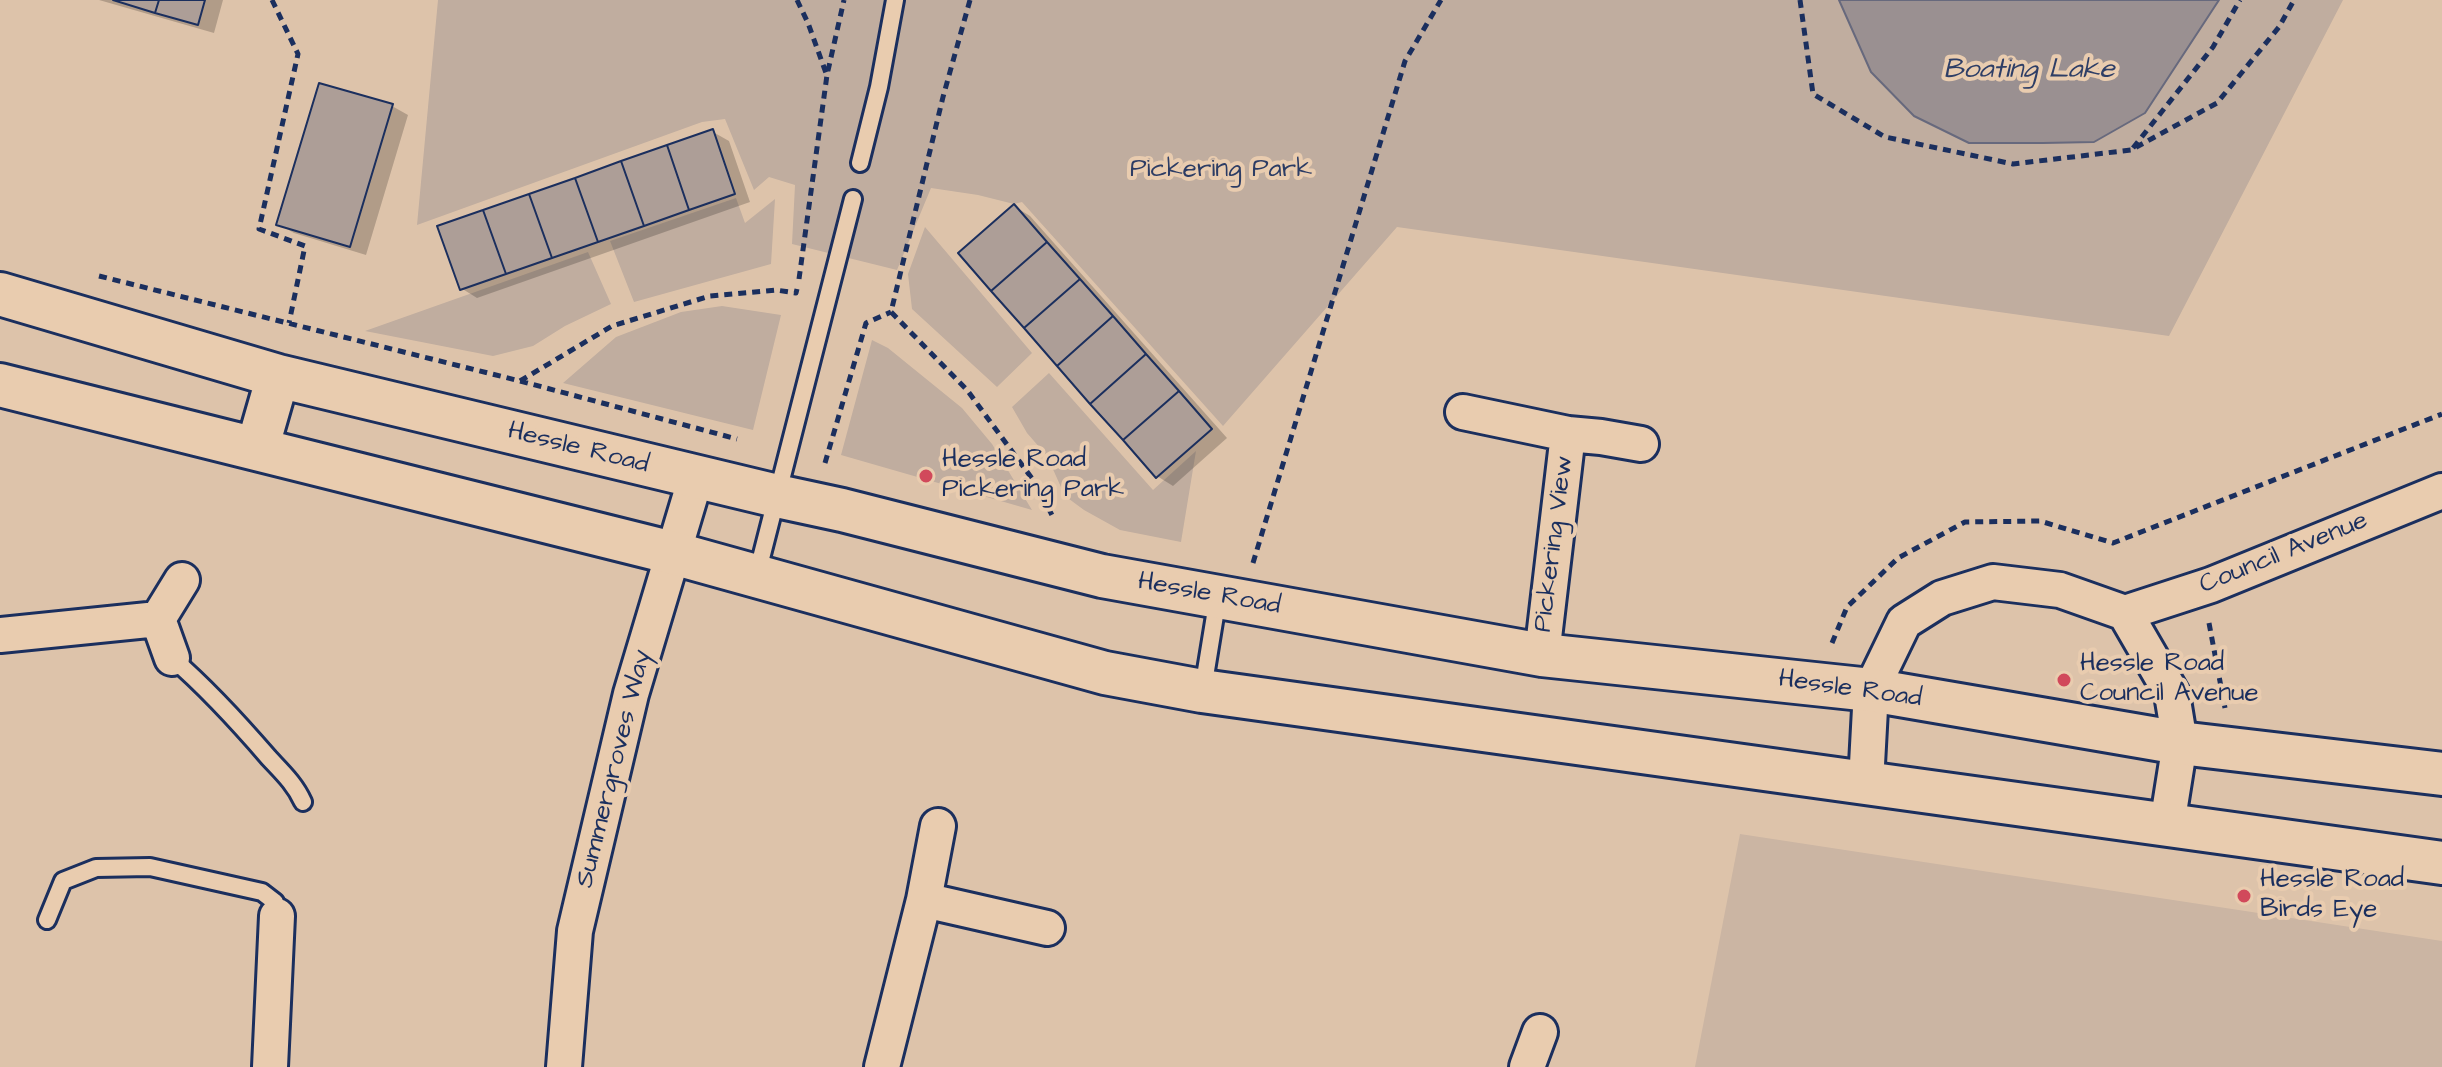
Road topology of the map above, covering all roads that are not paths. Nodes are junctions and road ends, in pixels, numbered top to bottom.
1 (895, 0) edge
2 (860, 163) dead end
3 (853, 199) dead end
4 (0, 294) edge
5 (278, 376) junction
6 (0, 385) edge
7 (1463, 412) dead end
8 (1568, 434) junction
9 (1641, 444) dead end
10 (257, 449) junction
11 (696, 477) junction
12 (2442, 491) edge
13 (777, 496) junction
14 (673, 553) junction
15 (756, 576) junction
16 (182, 580) dead end
17 (1218, 596) junction
18 (2125, 613) junction
19 (158, 619) junction
20 (0, 635) edge
21 (1542, 655) junction
22 (172, 658) joint
23 (1871, 690) junction
24 (1202, 691) junction
25 (2180, 743) junction
26 (2442, 774) edge
27 (1866, 783) junction
28 (303, 802) dead end
29 (2167, 825) junction
30 (938, 826) dead end
31 (2442, 863) edge
32 (924, 900) junction
33 (277, 916) joint
34 (47, 920) dead end
35 (1047, 928) dead end
36 (1540, 1032) dead end
37 (270, 1067) edge
38 (564, 1067) edge
39 (882, 1067) edge
40 (1527, 1067) edge

1 - 2 lane
3 - 13 lane
4 - 5 street, Hessle Road
5 - 10 street
5 - 11 street, Hessle Road
6 - 10 street
7 - 8 street, Pickering View
8 - 9 street, Pickering View
8 - 21 street, Pickering View
10 - 14 street
11 - 13 street, Hessle Road
11 - 14 street, Summergroves Way
12 - 18 street, Council Avenue
13 - 15 lane
13 - 17 street, Hessle Road
14 - 15 street
14 - 38 street, Summergroves Way
15 - 24 street
16 - 19 street
17 - 21 street, Hessle Road
17 - 24 lane
18 - 23 street
18 - 25 street
19 - 20 street
19 - 22 street
21 - 23 street, Hessle Road
22 - 28 lane
23 - 25 street, Hessle Road
23 - 27 street
24 - 27 street
25 - 26 street, Hessle Road
25 - 29 street
27 - 29 street
29 - 31 street
30 - 32 street
32 - 35 street
32 - 39 street
33 - 34 lane
33 - 37 street
36 - 40 street

